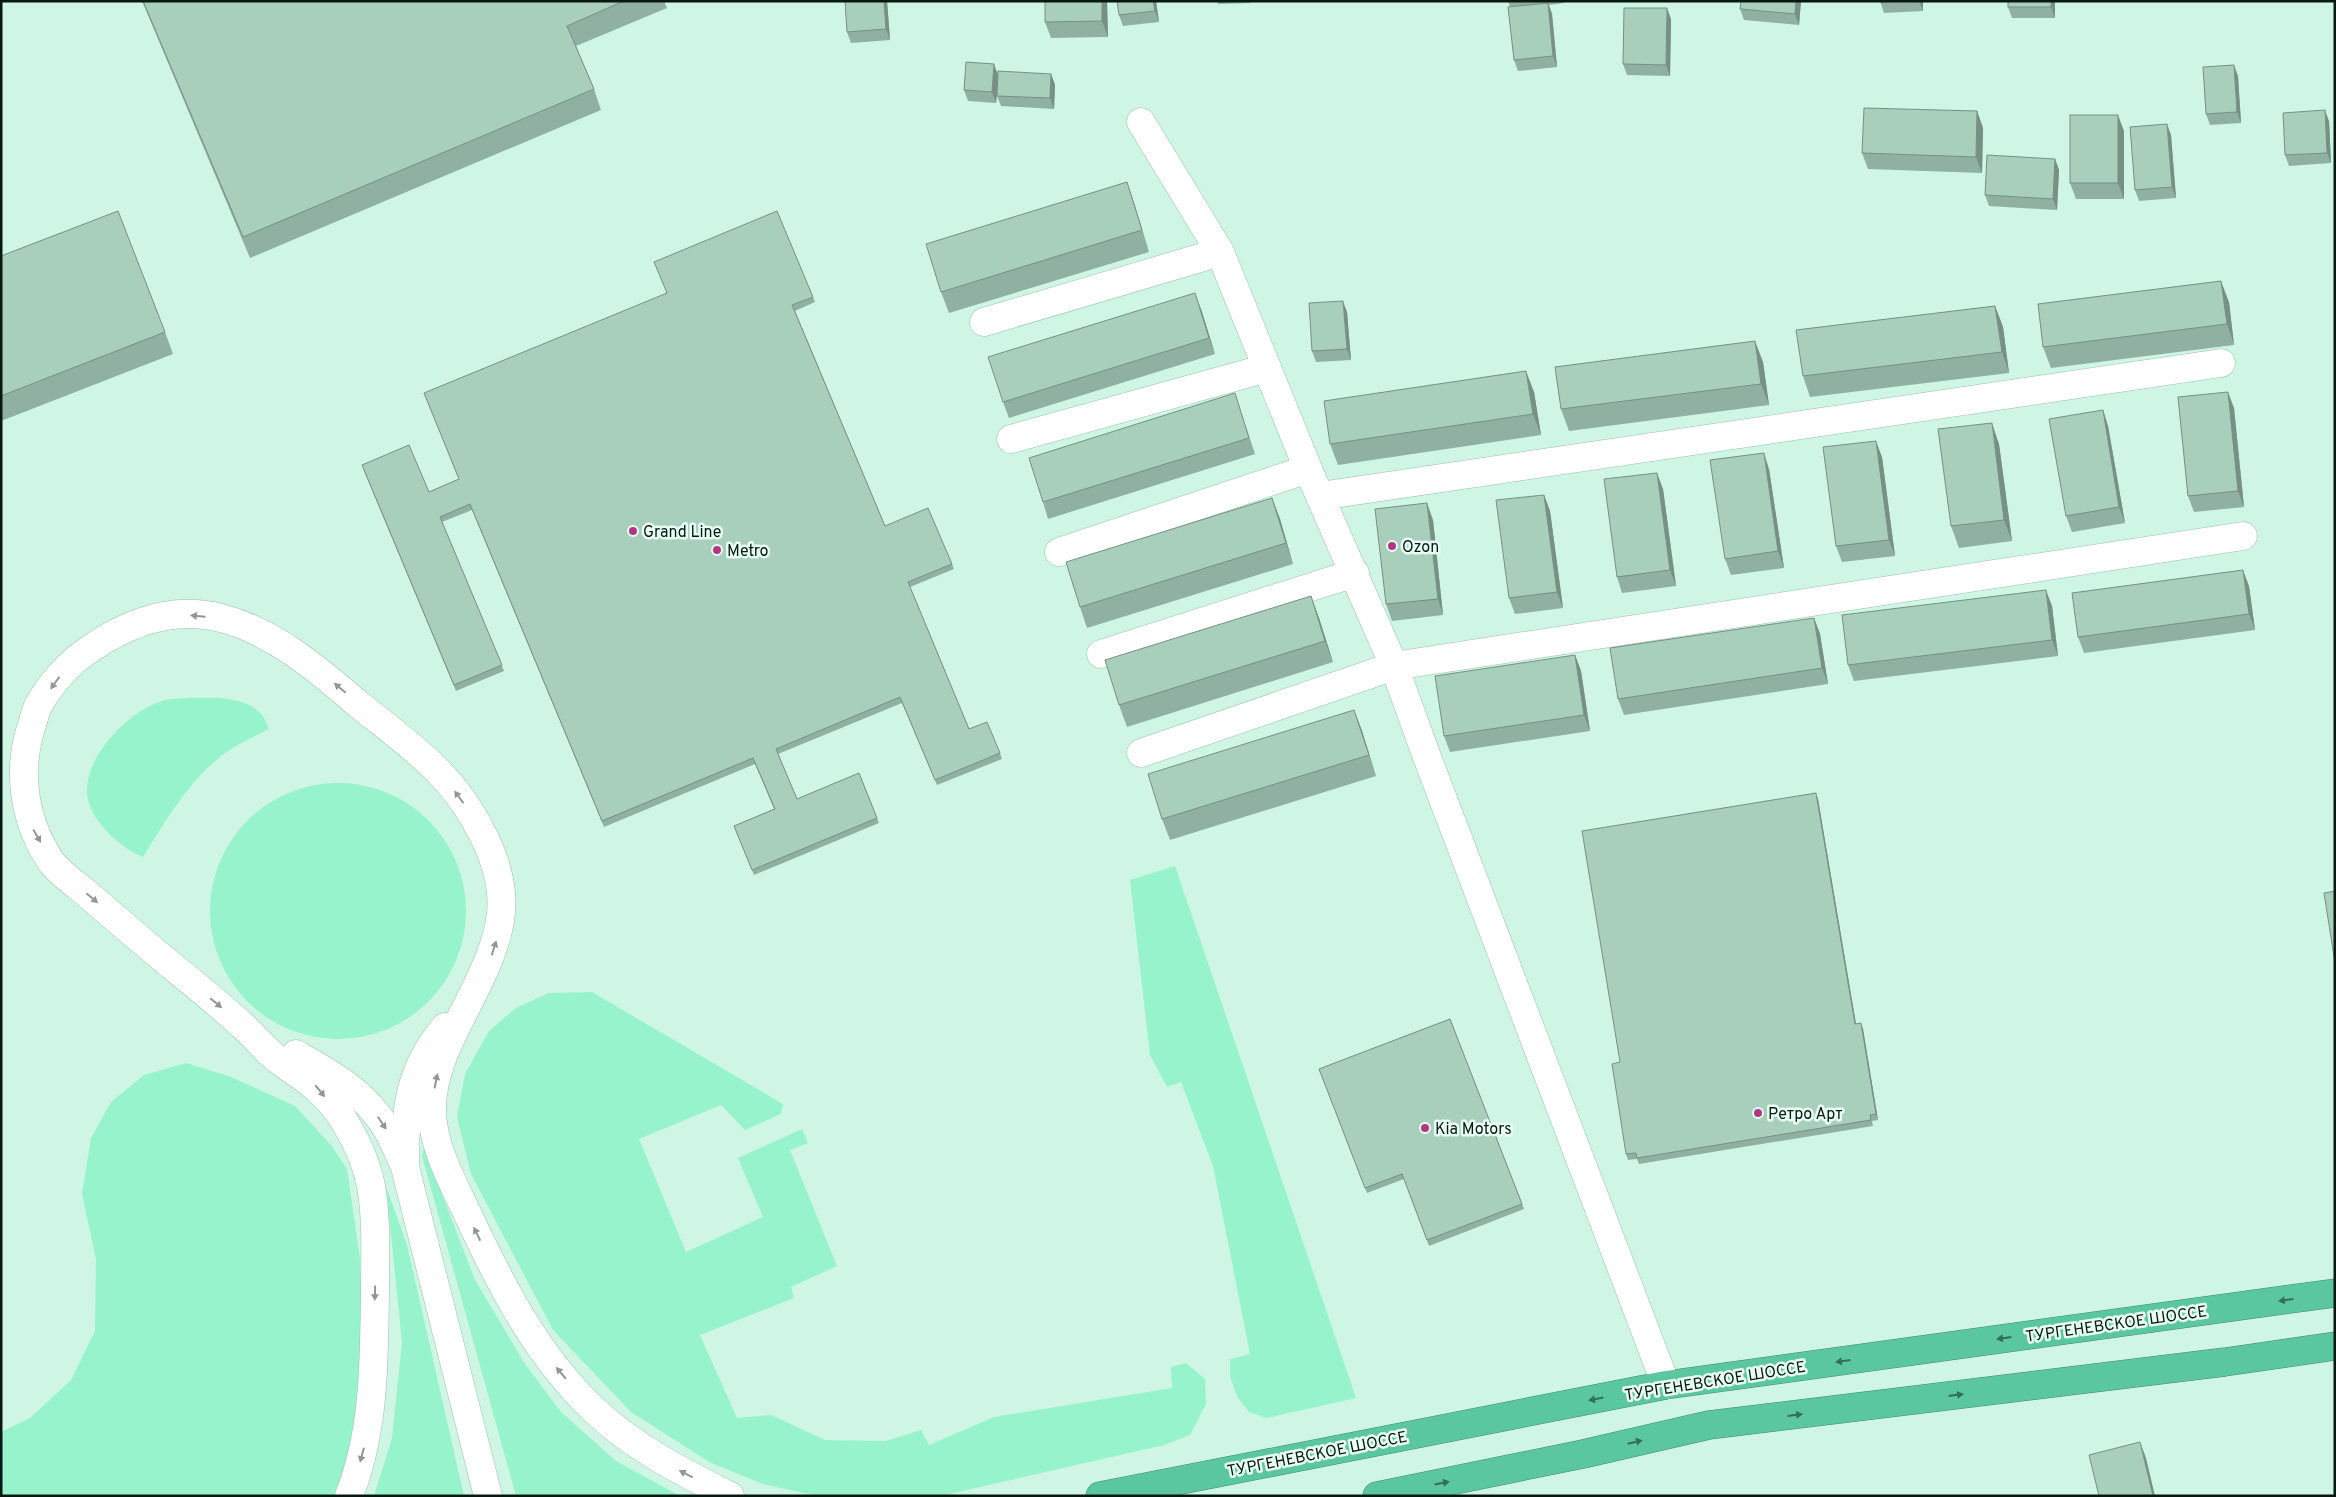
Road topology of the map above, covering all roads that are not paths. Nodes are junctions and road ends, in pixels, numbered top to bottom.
1 (1141, 122) dead end
2 (1220, 252) junction
3 (984, 322) dead end
4 (2221, 363) dead end
5 (1267, 368) junction
6 (1011, 439) dead end
7 (1308, 469) junction
8 (1320, 496) junction
9 (2243, 536) dead end
10 (1059, 552) dead end
11 (1355, 573) junction
12 (1101, 654) dead end
13 (1394, 666) junction
14 (1141, 753) dead end
15 (474, 993) junction
16 (244, 1026) junction
17 (405, 1167) junction
18 (2335, 1293) edge
19 (2335, 1346) edge
20 (1666, 1385) junction
21 (350, 1496) edge
22 (488, 1496) edge
23 (730, 1496) edge
24 (1100, 1496) edge
25 (1377, 1496) edge

1 - 2 street
2 - 3 street
2 - 5 street
4 - 8 street
5 - 6 street
5 - 7 street
7 - 8 street
7 - 10 street
8 - 11 street
9 - 13 street
11 - 12 street
11 - 13 street
13 - 14 street
13 - 20 street
15 -> 16 street
15 - 17 street
23 -> 15 street
16 -> 17 street
16 -> 21 street
17 - 22 street
18 -> 20 highway, ТУРГЕНЕВСКОЕ ШОССЕ
25 -> 19 highway
20 -> 24 highway, ТУРГЕНЕВСКОЕ ШОССЕ

